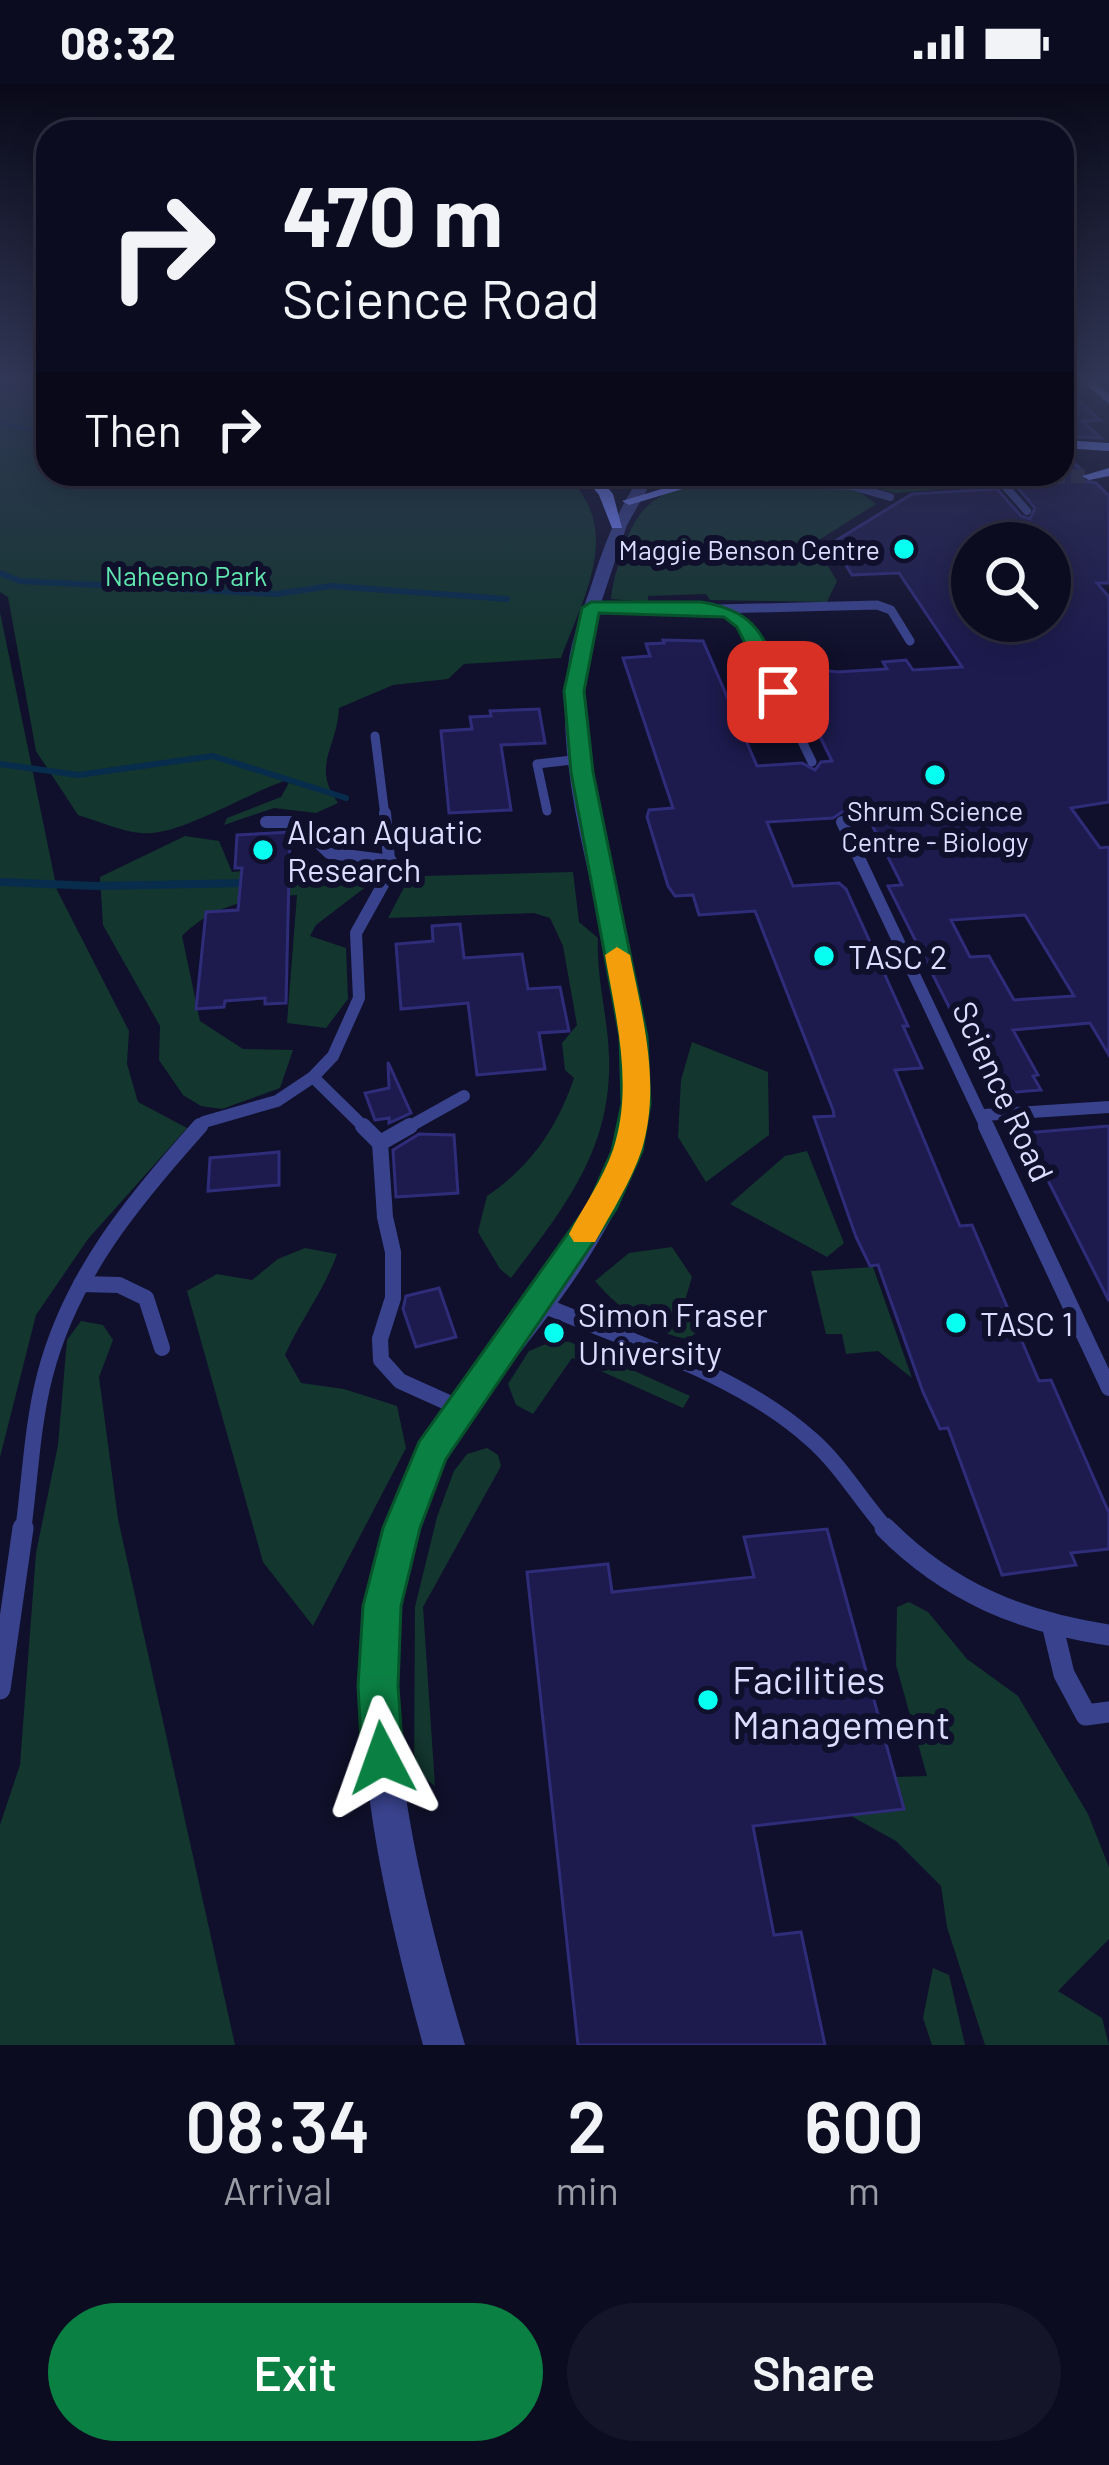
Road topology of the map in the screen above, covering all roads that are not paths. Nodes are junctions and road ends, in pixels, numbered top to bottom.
1 (1109, 472) edge
2 (1088, 476) tunnel mouth
3 (599, 486) edge
4 (640, 486) edge
5 (683, 486) edge
6 (858, 486) edge
7 (1010, 486) edge
8 (890, 497) dead end
9 (629, 501) junction
10 (1027, 511) dead end
11 (617, 525) junction
12 (591, 608) junction
13 (718, 609) junction
14 (910, 641) dead end
15 (778, 692) dead end
16 (787, 710) dead end
17 (375, 736) dead end
18 (581, 759) junction
19 (812, 762) dead end
20 (547, 812) dead end
21 (842, 821) dead end
22 (266, 823) dead end
23 (391, 862) junction
24 (344, 1037) junction
25 (321, 1038) dead end
26 (313, 1077) junction
27 (464, 1096) dead end
28 (1109, 1107) edge
29 (984, 1115) junction
30 (380, 1143) junction
31 (81, 1284) junction
32 (538, 1303) junction
33 (162, 1348) dead end
34 (1109, 1388) edge
35 (463, 1408) junction
36 (1052, 1628) junction
37 (1109, 1635) edge
38 (0, 1689) edge
39 (1109, 1712) edge
40 (444, 2045) edge

1 - 2 street
3 - 11 street
4 - 9 street
5 - 9 street
6 - 8 lane
7 - 10 lane
9 - 11 street
11 - 12 street
12 - 13 street
12 - 18 street
13 - 14 lane
13 - 15 lane
16 - 19 lane
17 - 23 lane
18 - 20 lane
18 - 32 street
21 - 29 lane, Science Road
22 - 23 lane
23 - 24 lane
24 - 25 lane
24 - 26 lane
26 - 30 lane
26 - 31 lane
27 - 30 lane
28 - 29 lane
29 - 34 lane, Science Road
30 - 35 lane
31 - 33 lane
31 - 38 lane
32 - 35 street
32 - 36 lane
35 - 40 street
36 - 37 lane
36 - 39 lane

